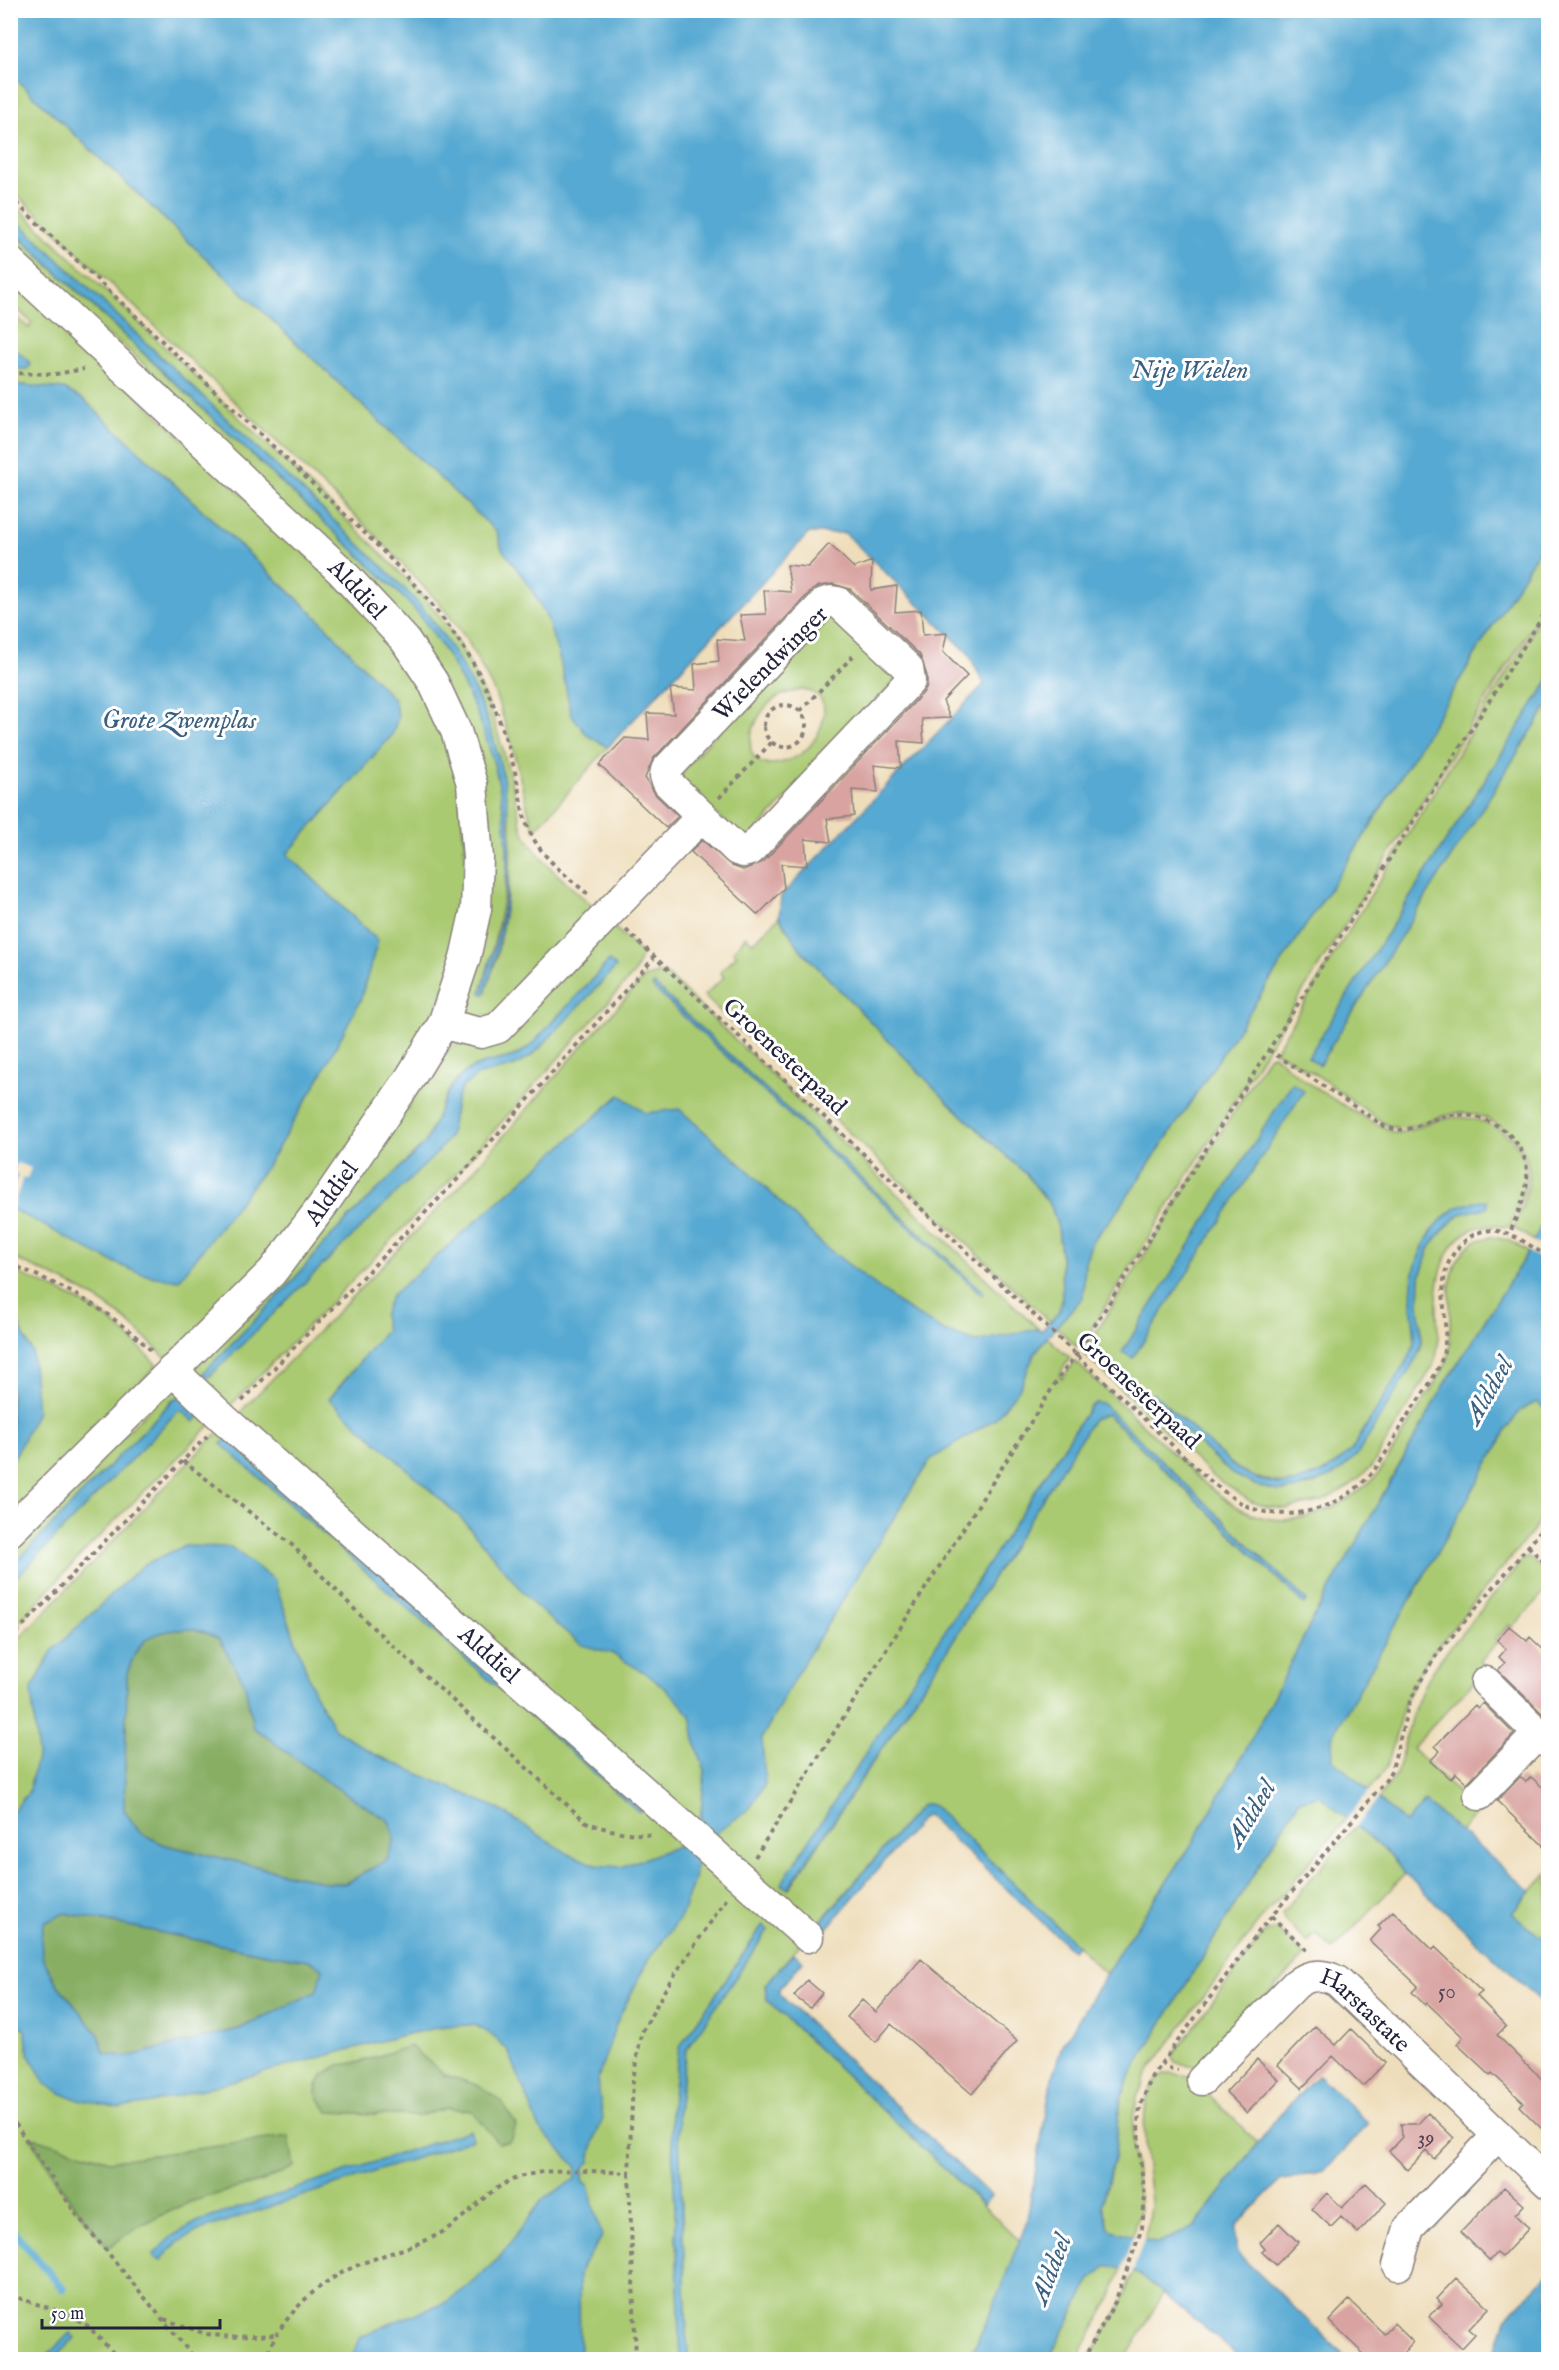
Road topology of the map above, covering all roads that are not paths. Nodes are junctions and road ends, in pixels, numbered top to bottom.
1 (10, 262) edge
2 (702, 816) junction
3 (443, 1024) junction
4 (172, 1370) junction
5 (10, 1531) edge
6 (1486, 1682) dead end
7 (1544, 1738) edge
8 (1479, 1796) dead end
9 (807, 1937) dead end
10 (1202, 2080) dead end
11 (1498, 2135) junction
12 (1548, 2183) edge
13 (1398, 2265) dead end

1 - 3 street, Alddiel
2 - 2 street, Wielendwinger
2 - 3 street
3 - 4 street, Alddiel
4 - 5 street, Alddiel
4 - 9 street, Alddiel
6 - 7 street
7 - 8 street
10 - 11 street, Harstastate
11 - 12 street, Harstastate
11 - 13 street

